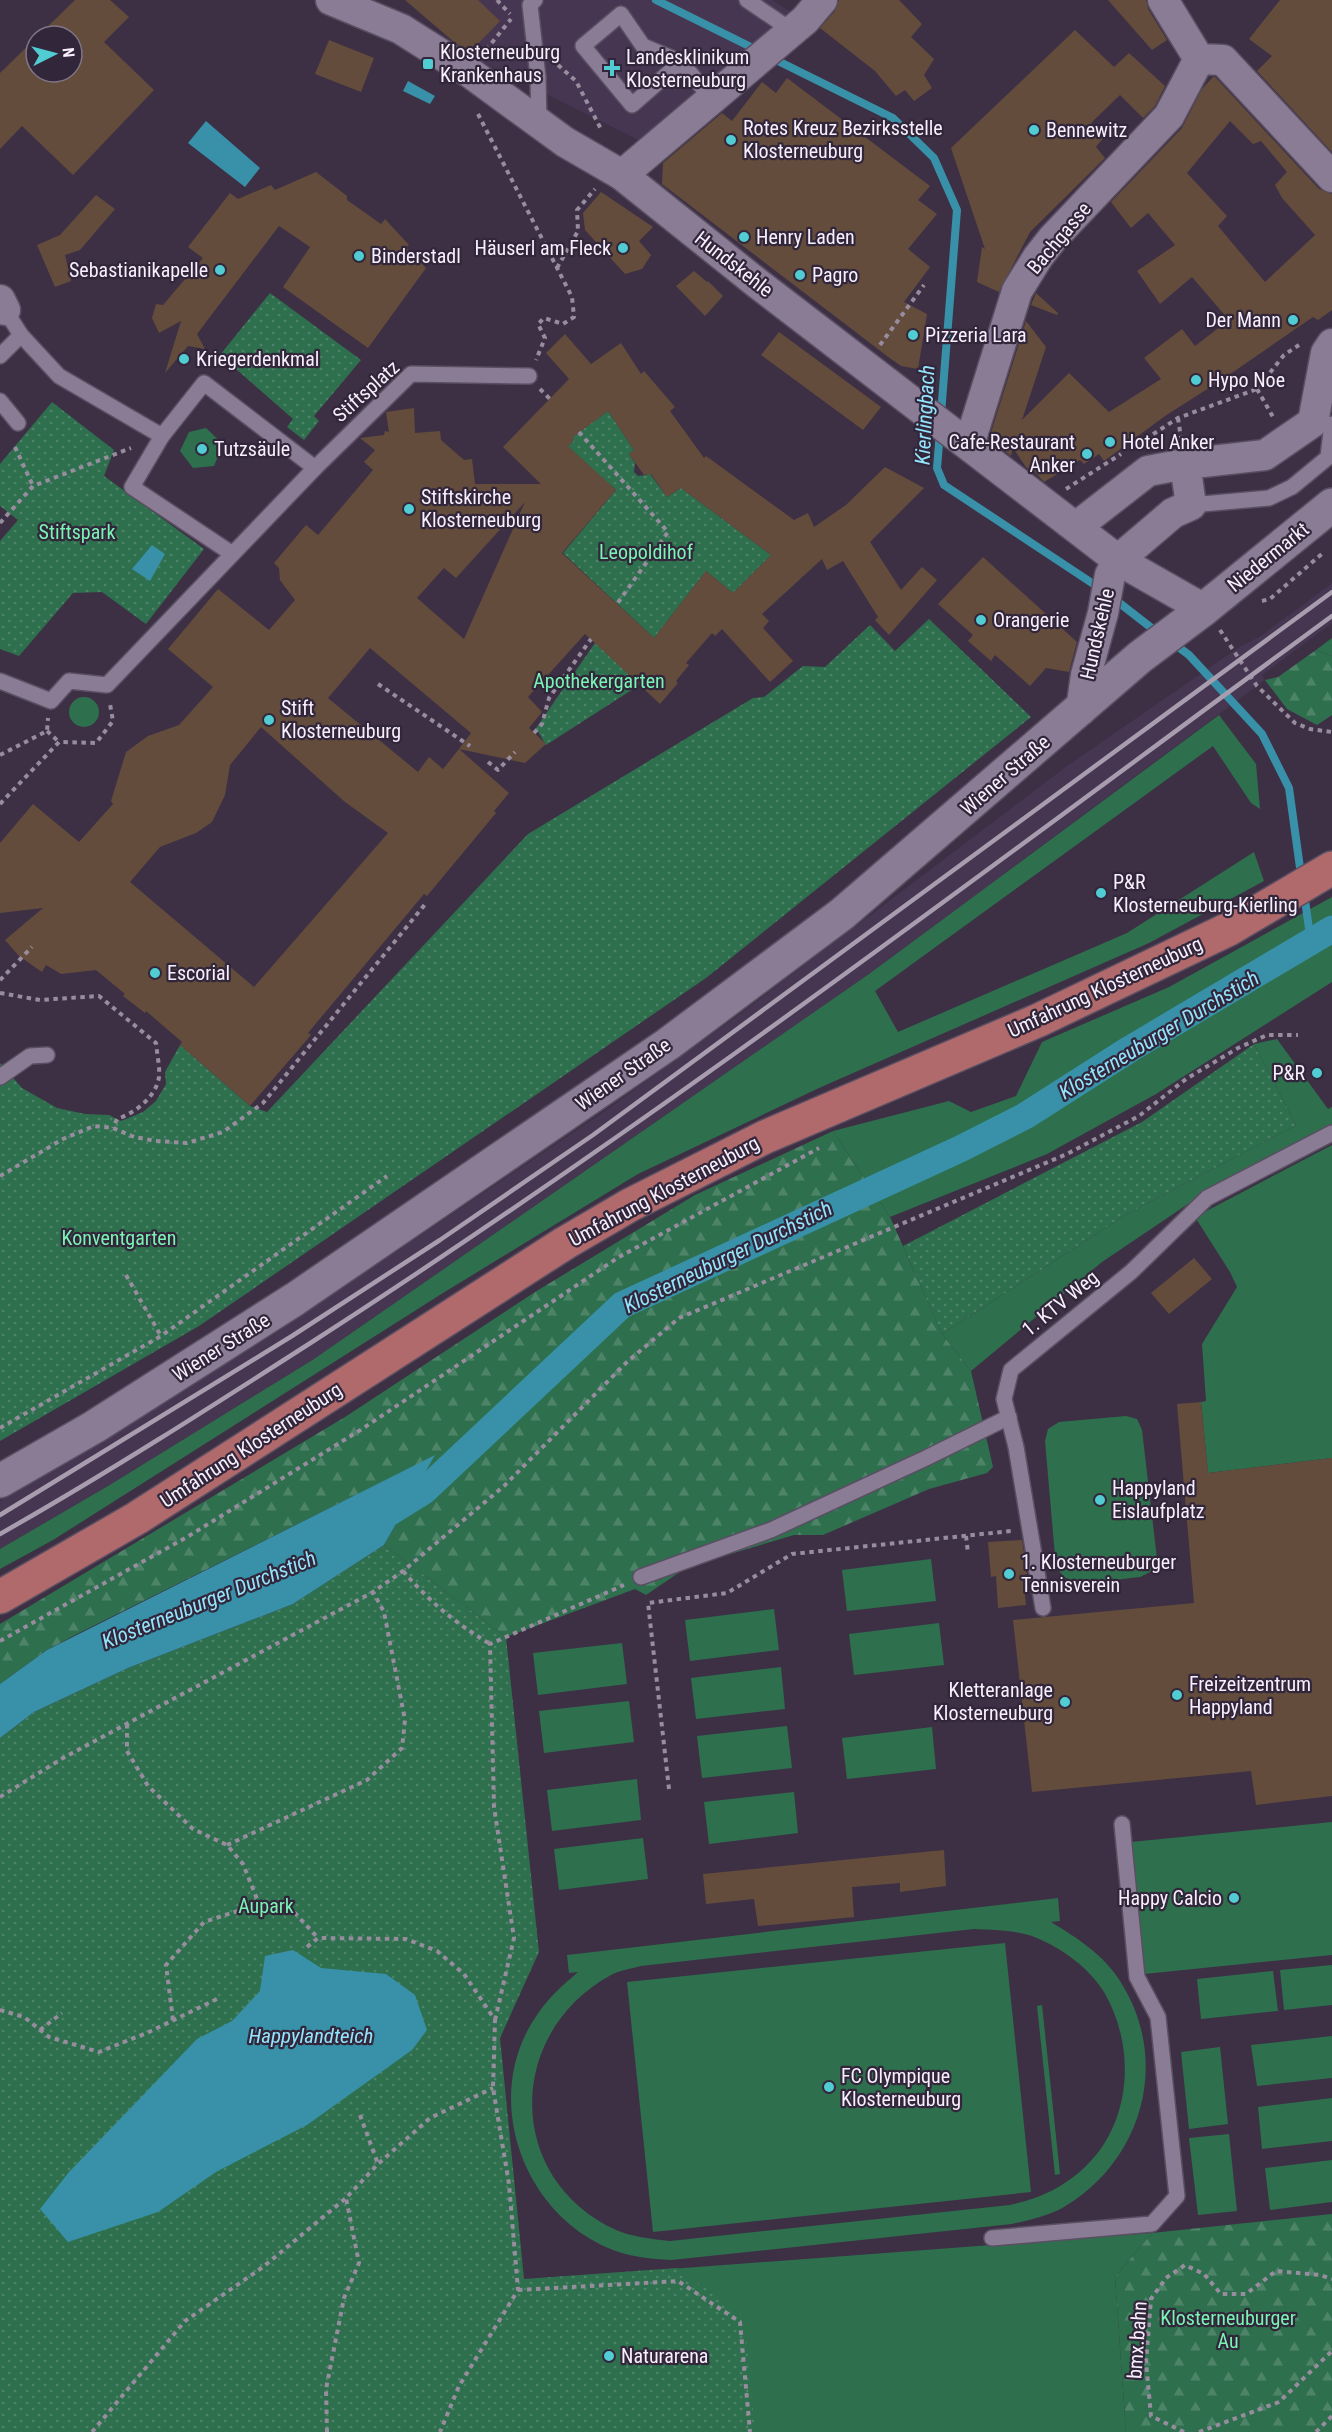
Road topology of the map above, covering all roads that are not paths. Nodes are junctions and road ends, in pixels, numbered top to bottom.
1 (331, 0) edge
2 (379, 0) edge
3 (535, 0) edge
4 (747, 0) edge
5 (822, 0) edge
6 (1164, 0) edge
7 (400, 29) junction
8 (784, 36) junction
9 (1199, 59) junction
10 (681, 62) junction
11 (711, 98) junction
12 (539, 124) junction
13 (615, 171) junction
14 (1332, 177) edge
15 (3, 305) edge
16 (21, 335) junction
17 (1320, 346) edge
18 (0, 356) edge
19 (529, 376) road end
20 (0, 401) edge
21 (18, 423) dead end
22 (1332, 424) edge
23 (162, 436) junction
24 (963, 440) junction
25 (1330, 456) edge
26 (1185, 464) junction
27 (315, 468) junction
28 (1191, 505) junction
29 (1332, 505) edge
30 (1076, 527) junction
31 (231, 553) junction
32 (1114, 568) junction
33 (1203, 622) junction
34 (0, 681) edge
35 (1081, 710) junction
36 (1332, 868) edge
37 (47, 1054) dead end
38 (0, 1077) edge
39 (1332, 1133) edge
40 (1009, 1417) junction
41 (0, 1481) edge
42 (641, 1577) road end
43 (0, 1597) edge
44 (1043, 1608) dead end
45 (1122, 1824) dead end
46 (992, 2238) dead end

1 - 7 street, Hundskehle
2 - 7 street
3 - 12 lane
4 - 8 lane
5 - 8 street
6 - 9 street
7 - 12 street, Hundskehle
8 - 11 street
9 - 14 street
9 - 24 street, Bachgasse
10 - 10 lane
10 - 11 lane
11 - 13 street
12 - 13 street, Hundskehle
13 - 24 street, Hundskehle
15 - 16 lane
16 - 18 lane
16 - 23 lane
17 - 26 street
19 - 27 lane, Stiftsplatz
20 - 21 lane
22 - 25 lane
23 - 27 lane
23 - 31 lane
24 - 30 street, Hundskehle
25 - 28 lane
26 - 28 street
26 - 30 street
27 - 31 lane, Stiftsplatz
28 - 32 street
29 - 33 street, Niedermarkt
30 - 32 street, Hundskehle
31 - 34 lane, Stiftsplatz
32 - 33 street, Hundskehle
32 - 35 street, Hundskehle
33 - 35 street, Wiener Straße
35 - 41 street, Wiener Straße
36 - 43 main road, Umfahrung Klosterneuburg
37 - 38 lane
39 - 40 lane, 1. KTV Weg
40 - 42 lane
40 - 44 lane, 1. KTV Weg
45 - 46 lane

